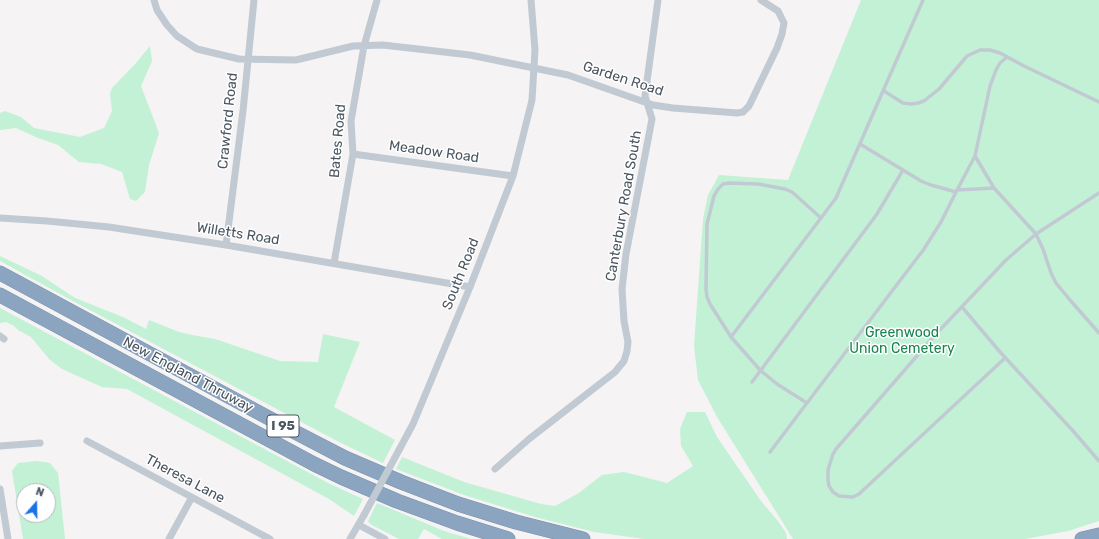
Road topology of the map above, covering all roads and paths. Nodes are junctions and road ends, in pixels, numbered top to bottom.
1 (154, 0) edge
2 (254, 0) edge
3 (377, 0) edge
4 (531, 0) edge
5 (658, 0) edge
6 (761, 0) edge
7 (923, 0) edge
8 (364, 46) junction
9 (1007, 57) junction
10 (248, 59) junction
11 (534, 68) junction
12 (884, 91) junction
13 (646, 102) junction
14 (1099, 102) edge
15 (860, 144) junction
16 (353, 154) junction
17 (975, 156) junction
18 (903, 170) junction
19 (513, 176) junction
20 (994, 188) junction
21 (956, 191) junction
22 (1099, 193) edge
23 (0, 218) edge
24 (821, 218) junction
25 (1036, 234) junction
26 (226, 245) junction
27 (334, 263) junction
28 (0, 273) edge
29 (470, 287) junction
30 (0, 295) edge
31 (962, 307) junction
32 (1099, 333) edge
33 (731, 337) junction
34 (1005, 358) junction
35 (760, 370) junction
36 (752, 382) dead end
37 (807, 403) junction
38 (87, 441) dead end
39 (40, 443) dead end
40 (0, 446) edge
41 (770, 452) dead end
42 (1099, 461) edge
43 (495, 469) dead end
44 (0, 489) edge
45 (192, 497) junction
46 (358, 525) junction
47 (1099, 535) edge
48 (8, 539) edge
49 (169, 539) edge
50 (270, 539) edge
51 (350, 539) edge
52 (385, 539) edge
53 (508, 539) edge
54 (583, 539) edge
55 (1082, 539) edge

1 - 10 street, Garden Road
2 - 10 street, Crawford Road
3 - 8 street, Bates Road
4 - 11 street, South Road
5 - 13 street, Canterbury Road South
6 - 13 street, Garden Road
7 - 12 lane
8 - 10 street, Garden Road
8 - 11 street, Garden Road
8 - 16 street, Bates Road
9 - 12 lane
9 - 14 lane
9 - 17 lane
10 - 26 street, Crawford Road
11 - 13 street, Garden Road
11 - 19 street, South Road
12 - 15 lane
13 - 43 street, Canterbury Road South
15 - 18 lane
15 - 24 lane
16 - 19 street, Meadow Road
16 - 27 street, Bates Road
17 - 20 lane
17 - 21 lane
18 - 21 lane
18 - 35 lane
19 - 29 street, South Road
20 - 21 lane
20 - 25 lane
21 - 37 lane
22 - 25 lane
23 - 26 street, Willetts Road
24 - 33 lane
24 - 33 lane
25 - 31 lane
25 - 32 lane
26 - 27 street, Willetts Road
27 - 29 street, Willetts Road
28 - 54 highway, New England Thruway / I 95
29 - 46 street, South Road, bridge
30 - 53 highway, New England Thruway / I 95
31 - 34 lane
31 - 34 lane
33 - 35 lane
34 - 42 lane
35 - 36 lane
35 - 37 lane
37 - 41 lane
38 - 45 street, Theresa Lane
39 - 40 street
44 - 48 street
45 - 49 street
45 - 50 street, Theresa Lane
46 - 51 street, South Road
46 - 52 street
47 - 55 highway

